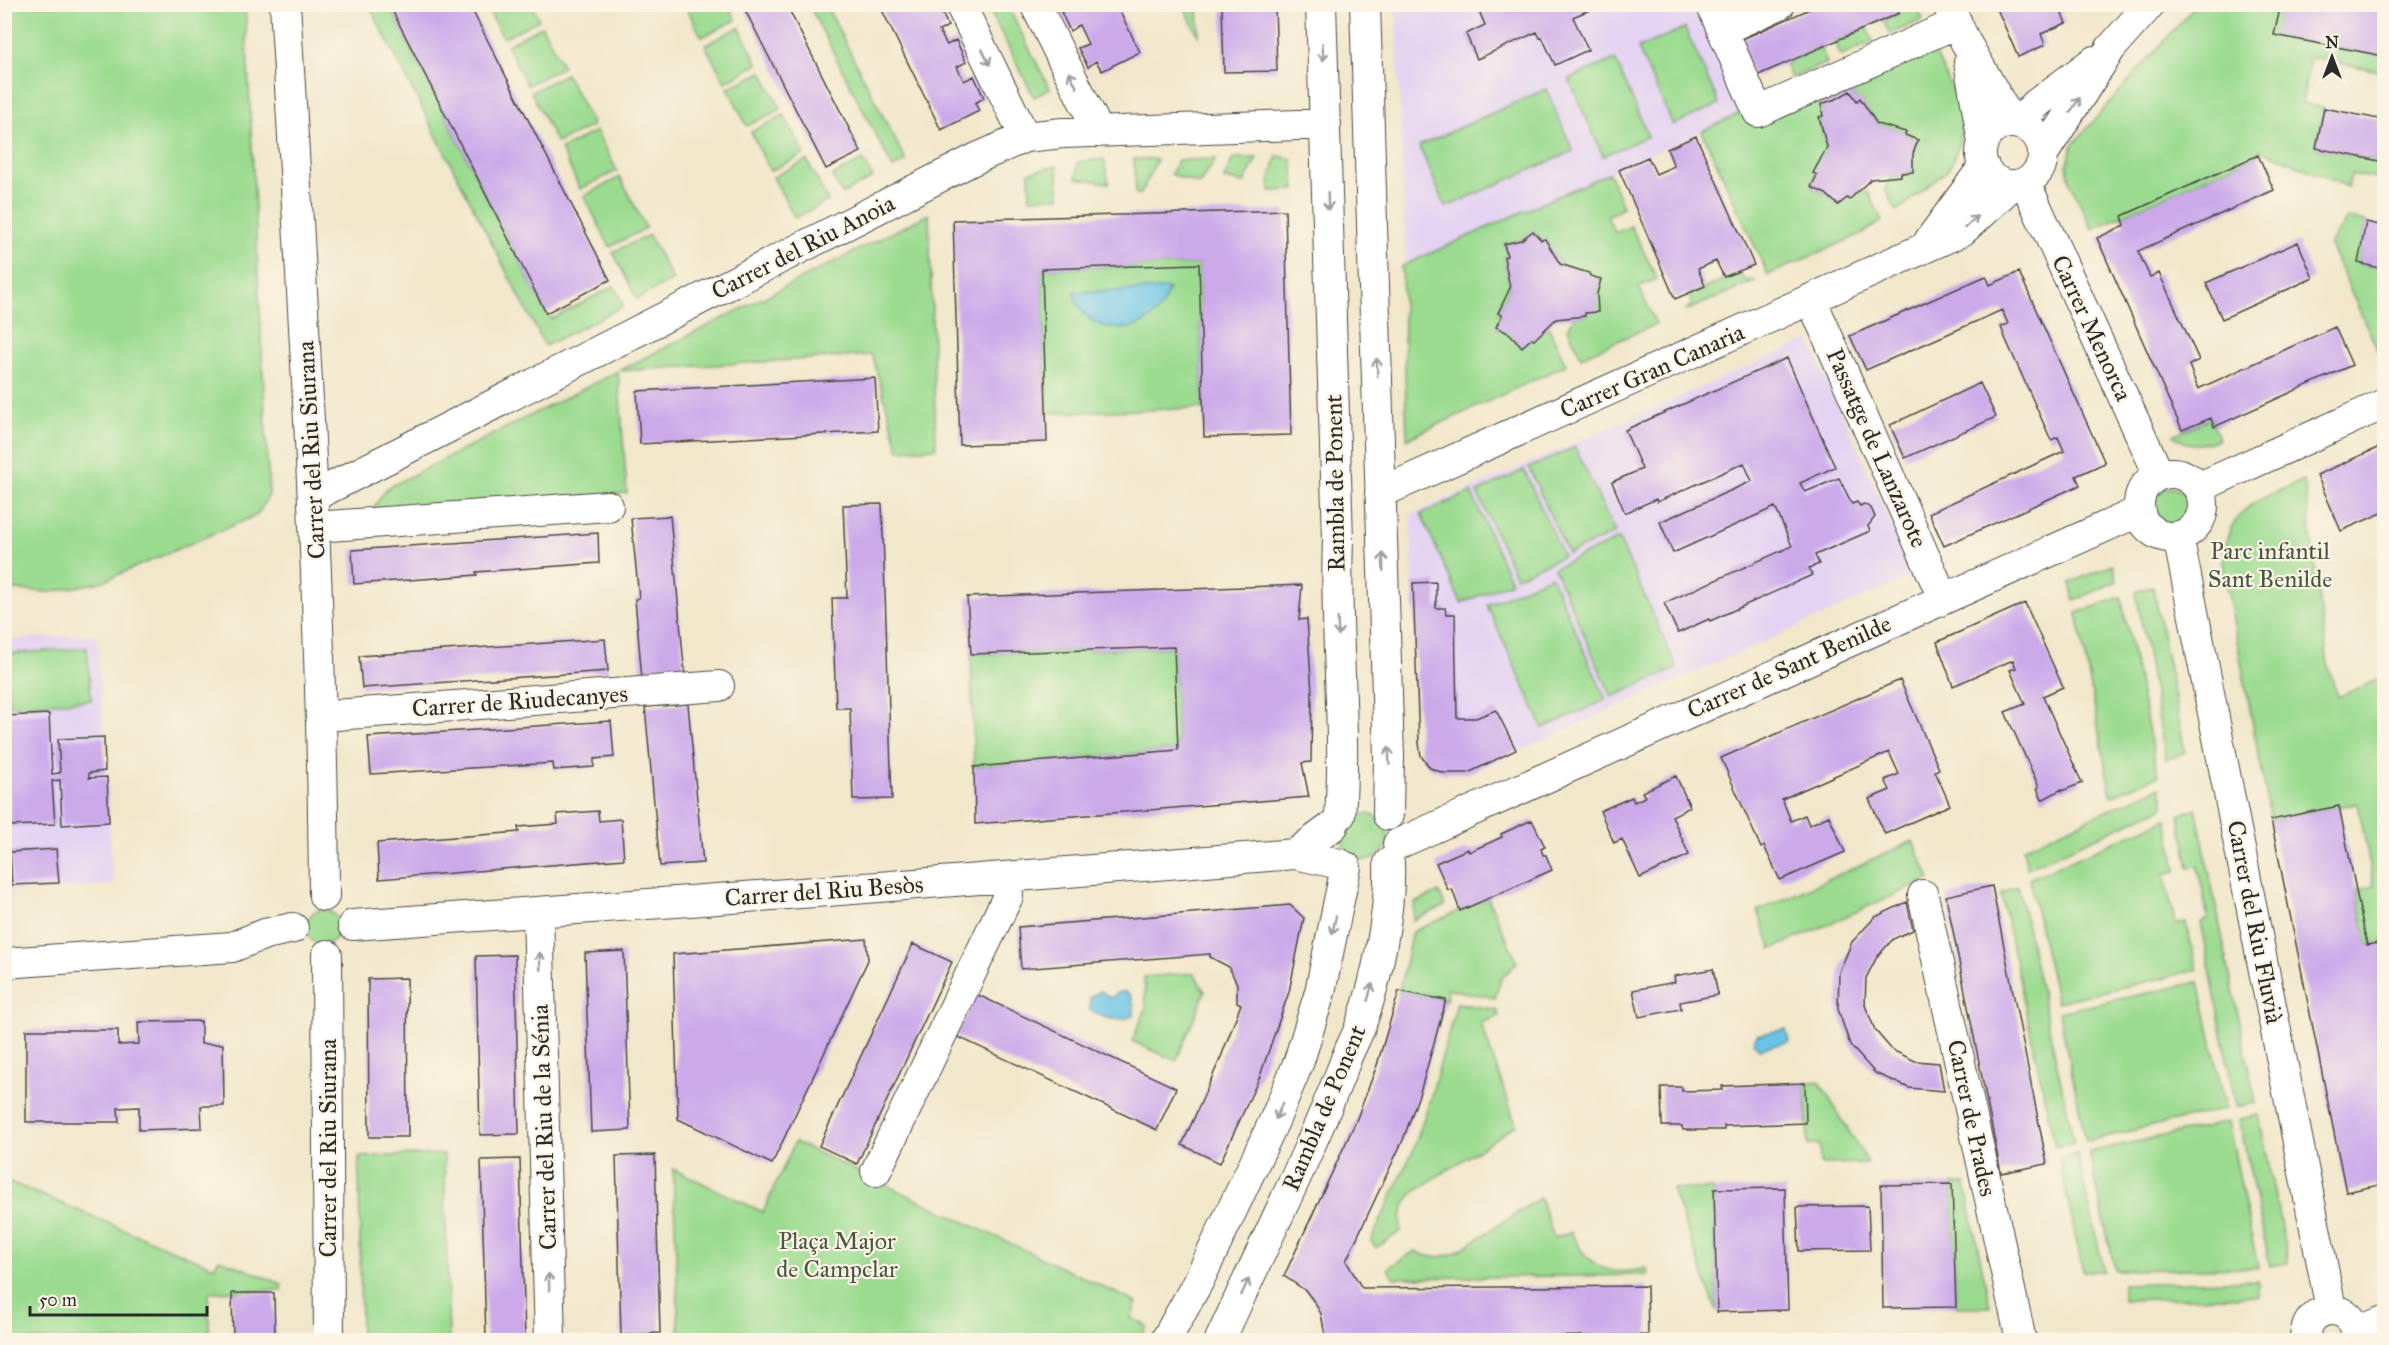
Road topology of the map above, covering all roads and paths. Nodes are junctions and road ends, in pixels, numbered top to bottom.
1 (285, 4) edge
2 (960, 4) edge
3 (1035, 4) edge
4 (1321, 4) edge
5 (1365, 4) edge
6 (1780, 4) edge
7 (2150, 4) edge
8 (1716, 17) edge
9 (1957, 23) edge
10 (2111, 48) junction
11 (1368, 98) junction
12 (2015, 123) junction
13 (1326, 125) junction
14 (1099, 132) junction
15 (1025, 137) junction
16 (1370, 153) junction
17 (1983, 154) junction
18 (2043, 154) junction
19 (2018, 183) junction
20 (1923, 248) junction
21 (1811, 299) junction
22 (2385, 404) edge
23 (2159, 475) junction
24 (2199, 487) junction
25 (1380, 493) junction
26 (314, 496) junction
27 (608, 506) dead end
28 (2140, 511) junction
29 (315, 527) junction
30 (2178, 536) junction
31 (1943, 598) junction
32 (719, 686) dead end
33 (322, 716) junction
34 (1336, 821) junction
35 (1393, 837) junction
36 (1294, 854) junction
37 (1343, 866) junction
38 (1007, 877) junction
39 (1923, 895) dead end
40 (324, 896) junction
41 (538, 913) junction
42 (353, 926) junction
43 (293, 928) junction
44 (327, 955) junction
45 (4, 963) edge
46 (876, 1171) dead end
47 (2331, 1309) junction
48 (2385, 1321) edge
49 (2357, 1336) edge
50 (329, 1341) edge
51 (550, 1341) edge
52 (1166, 1341) edge
53 (1220, 1341) edge
54 (2021, 1341) edge
55 (2305, 1341) edge

1 - 26 street, Carrer del Riu Siurana
2 -> 15 street
14 -> 3 street
4 -> 13 street, Rambla de Ponent
5 - 11 street, Rambla de Ponent
6 - 8 street
7 - 10 street
8 - 9 street
9 - 12 street
9 - 17 street
10 - 12 street
18 -> 10 street
11 - 13 street
11 - 16 street, Rambla de Ponent
12 - 17 street
12 - 18 street
13 - 14 street, Carrer del Riu Anoia
13 - 16 street
13 -> 34 street, Rambla de Ponent
14 - 15 street, Carrer del Riu Anoia
15 - 26 street, Carrer del Riu Anoia
25 -> 16 street, Rambla de Ponent
17 - 19 street
17 - 20 street, Carrer Gran Canaria
18 - 19 street
20 -> 19 street, Carrer Gran Canaria
19 - 23 street, Carrer Menorca
20 - 21 street, Carrer Gran Canaria
21 - 25 street, Carrer Gran Canaria
21 - 31 street, Passatge de Lanzarote
22 - 24 street
23 - 24 street
23 - 28 street
24 - 30 street
35 -> 25 street, Rambla de Ponent
26 - 29 street, Carrer del Riu Siurana
27 - 29 street
28 - 30 street
28 - 31 street, Carrer de Sant Benilde
29 - 33 street, Carrer del Riu Siurana
30 - 47 street, Carrer del Riu Fluvià
31 - 35 street, Carrer de Sant Benilde
32 - 33 street, Carrer de Riudecanyes
33 - 40 street, Carrer del Riu Siurana
34 - 35 street
34 - 36 street
34 - 37 street
35 - 37 street
53 -> 35 street, Rambla de Ponent
36 - 37 street, Carrer del Riu Besòs
36 - 38 street, Carrer del Riu Besòs
37 -> 52 street, Rambla de Ponent
38 - 41 street, Carrer del Riu Besòs
38 - 46 street
39 - 54 street, Carrer de Prades
40 - 42 street
40 - 43 street
41 - 42 street, Carrer del Riu Besòs
51 -> 41 street, Carrer del Riu de la Sénia
42 - 44 street
43 - 44 street
43 - 45 street
44 - 50 street, Carrer del Riu Siurana
47 - 49 street
47 - 55 street
48 - 49 street

